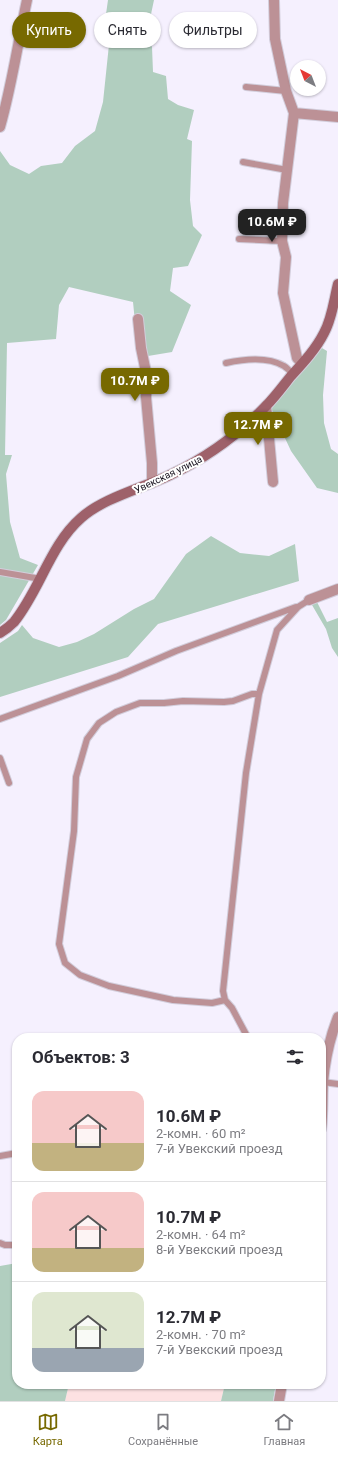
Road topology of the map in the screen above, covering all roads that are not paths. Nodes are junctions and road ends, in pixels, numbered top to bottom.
1 (27, 0) edge
2 (274, 0) edge
3 (246, 87) dead end
4 (286, 91) junction
5 (294, 113) junction
6 (338, 117) edge
7 (0, 127) edge
8 (244, 162) dead end
9 (287, 170) junction
10 (239, 239) dead end
11 (282, 241) junction
12 (338, 284) edge
13 (138, 319) dead end
14 (226, 362) dead end
15 (302, 363) junction
16 (293, 374) junction
17 (266, 406) junction
18 (273, 482) dead end
19 (152, 483) junction
20 (0, 572) edge
21 (41, 579) junction
22 (338, 589) edge
23 (309, 600) joint
24 (298, 607) junction
25 (0, 633) edge
26 (259, 694) junction
27 (0, 719) edge
28 (0, 758) edge
29 (9, 783) dead end
30 (225, 1000) junction
31 (338, 1017) edge
32 (245, 1033) edge
33 (326, 1064) edge
34 (326, 1082) edge
35 (338, 1084) edge
36 (12, 1154) edge
37 (0, 1156) edge
38 (0, 1244) edge
39 (12, 1245) edge
40 (281, 1389) edge
41 (279, 1401) edge

1 - 7 street
2 - 4 street
3 - 4 lane
4 - 5 street
5 - 6 street
5 - 9 street
8 - 9 lane
9 - 11 street
10 - 11 lane
11 - 15 street
12 - 15 street, Увекская улица
13 - 19 street
14 - 16 lane
15 - 16 street, Увекская улица
16 - 17 street, Увекская улица
17 - 18 street
17 - 19 street, Увекская улица
19 - 21 street, Увекская улица
20 - 21 lane
21 - 25 street, Увекская улица
22 - 23 street
23 - 24 lane
24 - 26 lane
24 - 27 lane
26 - 30 lane
26 - 30 lane
28 - 29 lane
30 - 32 lane
31 - 33 street
34 - 35 lane
36 - 37 lane
38 - 39 lane
40 - 41 street

